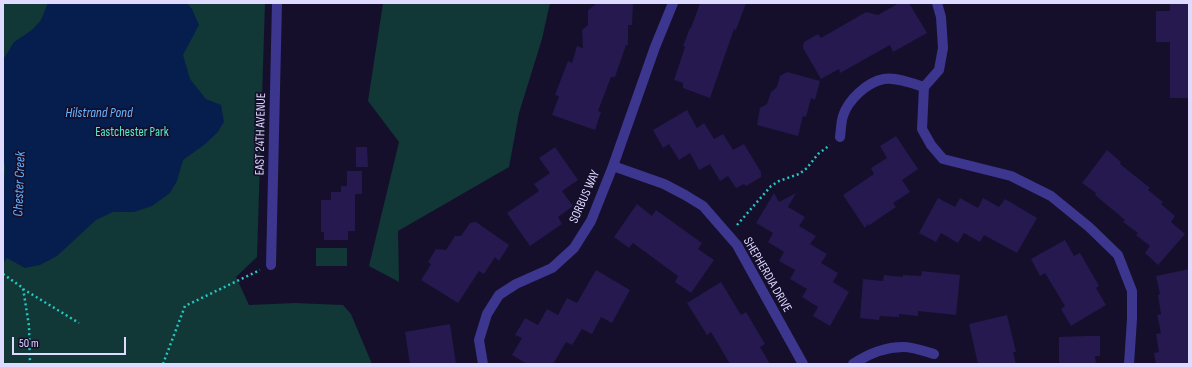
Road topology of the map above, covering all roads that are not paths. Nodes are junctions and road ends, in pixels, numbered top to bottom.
1 (277, 3) edge
2 (673, 3) edge
3 (938, 3) edge
4 (924, 87) junction
5 (840, 137) road end
6 (613, 166) junction
7 (271, 265) road end
8 (934, 354) dead end
9 (483, 364) edge
10 (803, 364) edge
11 (853, 364) edge
12 (1129, 364) edge

1 - 7 street, EAST 24TH AVENUE
2 - 6 street, SORBUS WAY
3 - 4 street
4 - 5 street
4 - 12 street
6 - 9 street, SORBUS WAY
6 - 10 street, SHEPHERDIA DRIVE
8 - 11 street

